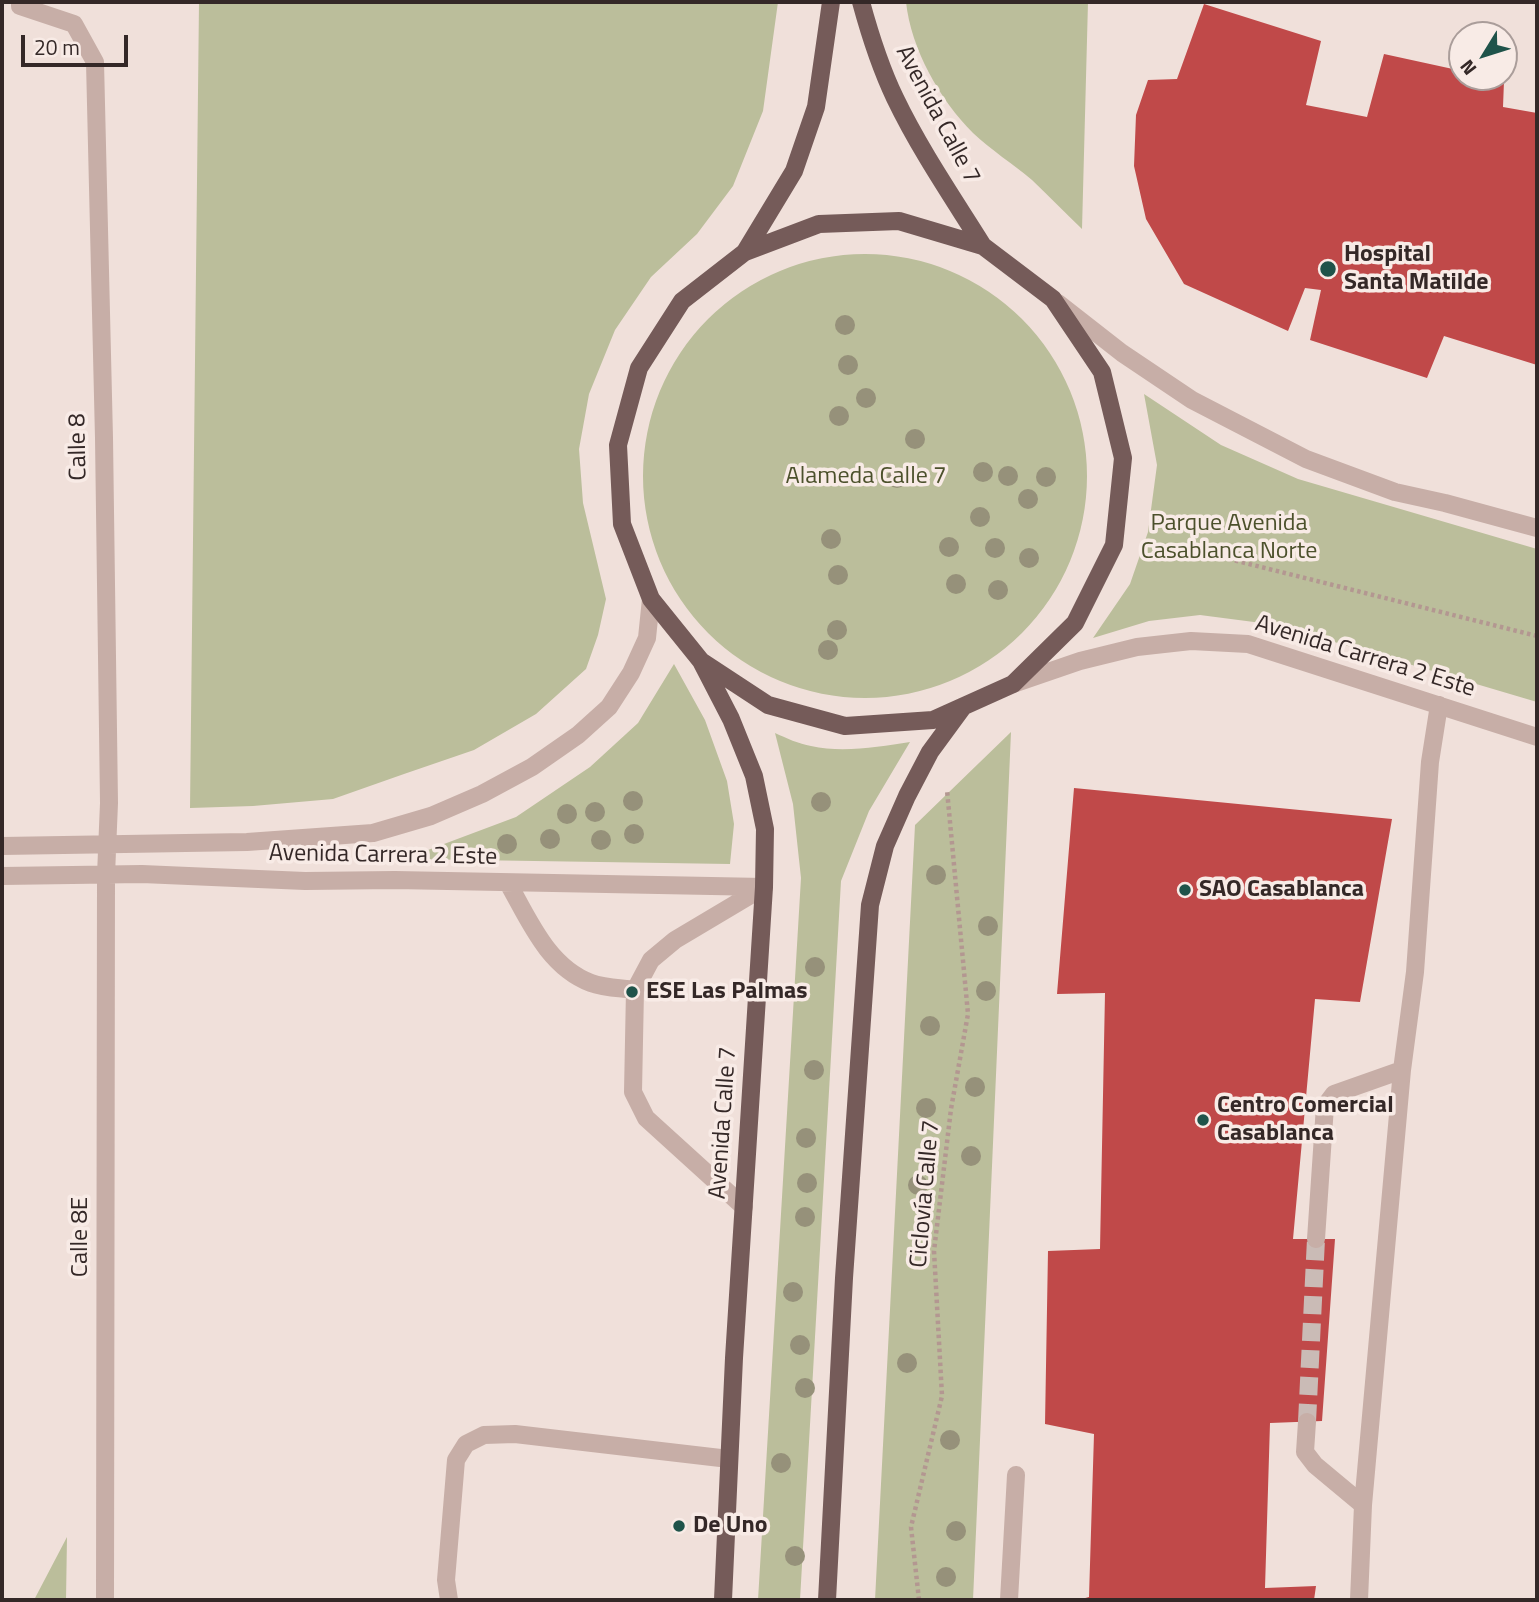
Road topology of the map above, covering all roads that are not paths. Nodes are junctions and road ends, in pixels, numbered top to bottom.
1 (831, 2) edge
2 (861, 2) edge
3 (20, 4) edge
4 (983, 246) junction
5 (745, 252) junction
6 (1054, 299) junction
7 (1537, 528) edge
8 (651, 599) junction
9 (701, 661) junction
10 (1013, 684) junction
11 (1439, 705) junction
12 (964, 706) junction
13 (1537, 737) edge
14 (107, 844) junction
15 (2, 846) edge
16 (106, 875) junction
17 (2, 876) edge
18 (508, 883) junction
19 (764, 887) junction
20 (635, 990) junction
21 (1402, 1070) junction
22 (744, 1207) junction
23 (1316, 1239) tunnel mouth
24 (1307, 1422) tunnel mouth
25 (729, 1459) junction
26 (1016, 1475) dead end
27 (1363, 1505) junction
28 (104, 1600) edge
29 (449, 1600) edge
30 (723, 1600) edge
31 (827, 1600) edge
32 (1009, 1600) edge
33 (1359, 1600) edge

1 - 5 main road, Avenida Calle 7
2 - 4 main road, Avenida Calle 7
3 - 14 street, Calle 8
4 - 5 main road, Avenida Calle 7
4 - 6 main road, Avenida Calle 7
5 - 8 main road, Avenida Calle 7
6 - 7 street
6 - 10 main road, Avenida Calle 7
8 - 9 main road, Avenida Calle 7
8 - 14 street, Avenida Carrera 2 Este
9 - 12 main road, Avenida Calle 7
9 - 19 main road, Avenida Calle 7
10 - 11 street, Avenida Carrera 2 Este
10 - 12 main road, Avenida Calle 7
11 - 13 street, Avenida Carrera 2 Este
11 - 21 street
12 - 31 main road, Avenida Calle 7
14 - 15 street, Avenida Carrera 2 Este
14 - 16 street, Calle 8
16 - 17 street, Avenida Carrera 2 Este
16 - 18 street, Avenida Carrera 2 Este
16 - 28 street, Calle 8E
18 - 19 street, Avenida Carrera 2 Este
18 - 20 street
19 - 20 street
19 - 22 main road, Avenida Calle 7
20 - 22 street
21 - 23 street
21 - 27 street
22 - 25 main road, Avenida Calle 7
24 - 27 street
25 - 29 street
25 - 30 main road, Avenida Calle 7
26 - 32 street
27 - 33 street

